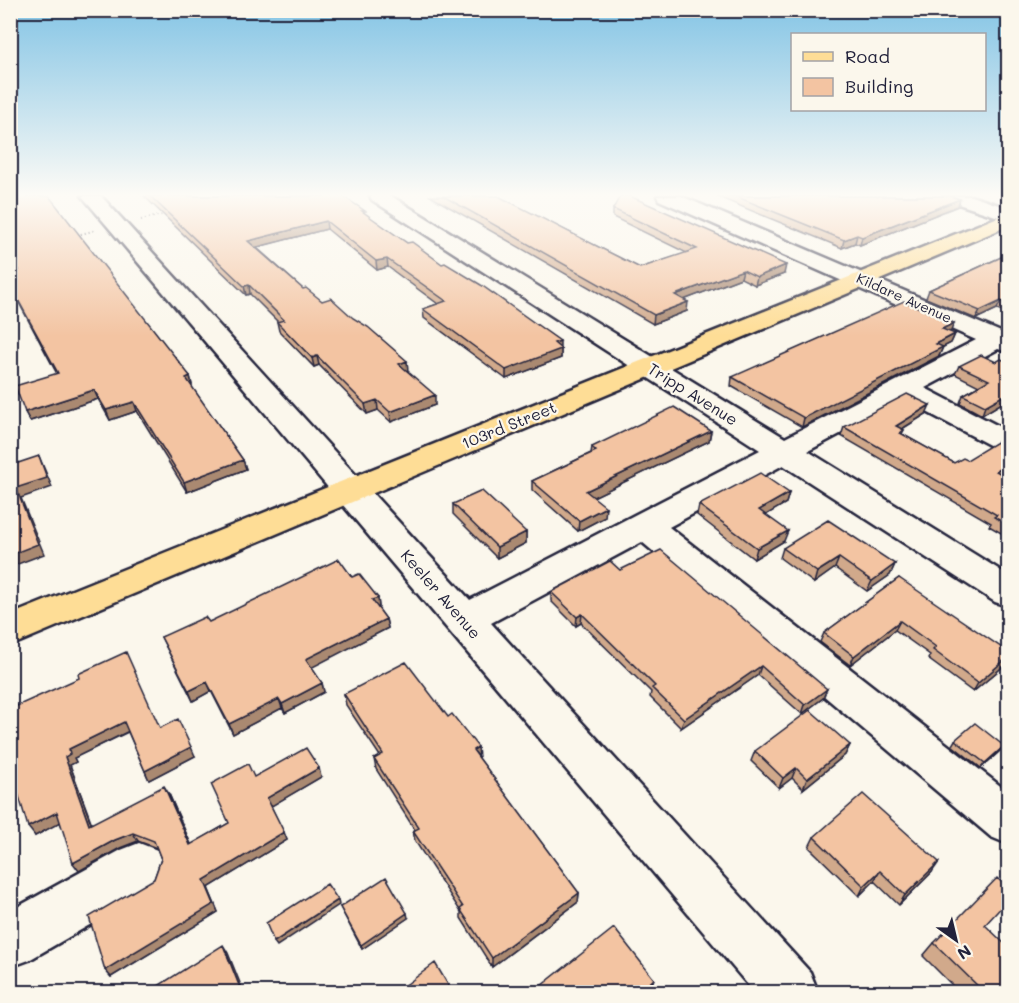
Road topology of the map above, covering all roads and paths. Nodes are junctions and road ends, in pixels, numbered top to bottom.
1 (122, 243) edge
2 (453, 243) edge
3 (775, 243) edge
4 (951, 243) edge
5 (861, 280) junction
6 (1003, 341) edge
7 (650, 367) junction
8 (903, 388) junction
9 (1008, 443) edge
10 (784, 451) junction
11 (350, 490) junction
12 (644, 525) junction
13 (1008, 592) edge
14 (464, 620) junction
15 (10, 631) edge
16 (1008, 821) edge
17 (139, 868) dead end
18 (10, 941) edge
19 (790, 993) edge

1 - 11 street, Keeler Avenue
2 - 7 street, Tripp Avenue
3 - 5 street, Kildare Avenue
4 - 5 main road, 103rd Street
5 - 6 street, Kildare Avenue
5 - 7 main road, 103rd Street
6 - 8 street
7 - 10 street, Tripp Avenue
7 - 11 main road, 103rd Street
8 - 9 street
8 - 10 street
10 - 12 street
10 - 13 street, Tripp Avenue
11 - 14 street, Keeler Avenue
11 - 15 main road, 103rd Street
12 - 14 street
12 - 16 street
14 - 19 street, Keeler Avenue
17 - 18 street

